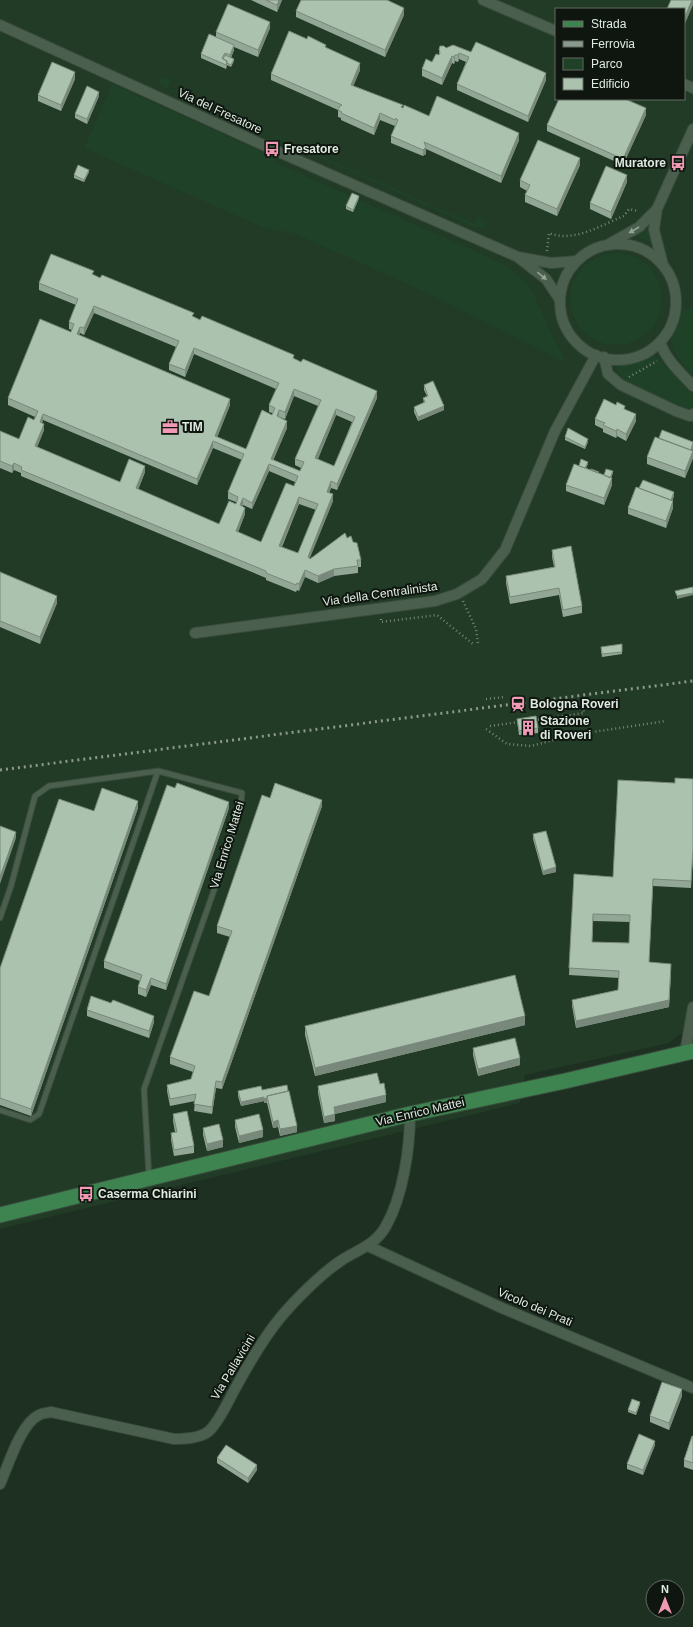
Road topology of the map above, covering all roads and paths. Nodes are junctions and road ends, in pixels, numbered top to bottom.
1 (483, 0) edge
2 (0, 24) edge
3 (555, 31) edge
4 (693, 129) edge
5 (657, 209) junction
6 (638, 211) dead end
7 (607, 245) junction
8 (546, 254) dead end
9 (518, 257) junction
10 (577, 261) junction
11 (663, 265) junction
12 (560, 300) junction
13 (660, 342) junction
14 (600, 356) junction
15 (657, 361) dead end
16 (625, 379) dead end
17 (693, 386) edge
18 (693, 414) edge
19 (459, 593) junction
20 (379, 609) junction
21 (195, 633) dead end
22 (478, 643) dead end
23 (473, 644) dead end
24 (505, 697) dead end
25 (486, 699) dead end
26 (583, 707) dead end
27 (530, 720) edge
28 (523, 721) edge
29 (666, 721) dead end
30 (490, 726) dead end
31 (486, 729) dead end
32 (158, 771) junction
33 (0, 918) edge
34 (693, 1007) edge
35 (689, 1052) edge
36 (0, 1110) edge
37 (410, 1114) junction
38 (149, 1178) junction
39 (0, 1215) edge
40 (368, 1246) junction
41 (693, 1388) edge
42 (0, 1484) edge

1 - 3 street
2 - 9 street, Via del Fresatore
4 - 5 street
5 -> 7 street
5 - 11 street
6 - 8 path
7 - 10 street
7 - 11 street
9 - 10 street, Via del Fresatore
9 -> 12 street, Via del Fresatore
10 - 12 street
11 - 13 street
12 - 14 street
13 - 14 street
13 - 17 street
14 - 18 street
14 - 19 street, Via della Centralinista
15 - 16 path
19 - 20 street, Via della Centralinista
19 - 22 path
20 - 21 street, Via della Centralinista
20 - 23 path
24 - 25 path
26 - 27 path
28 - 30 path
29 - 31 path
32 - 33 lane, Via Enrico Mattei
32 - 36 lane
32 - 38 lane, Via Enrico Mattei
34 - 35 street
35 - 37 main road, Via Enrico Mattei
37 - 38 main road, Via Enrico Mattei
37 - 40 street, Via Pallavicini
38 - 39 main road, Via Enrico Mattei
40 - 41 street, Vicolo dei Prati
40 - 42 street, Via Pallavicini

